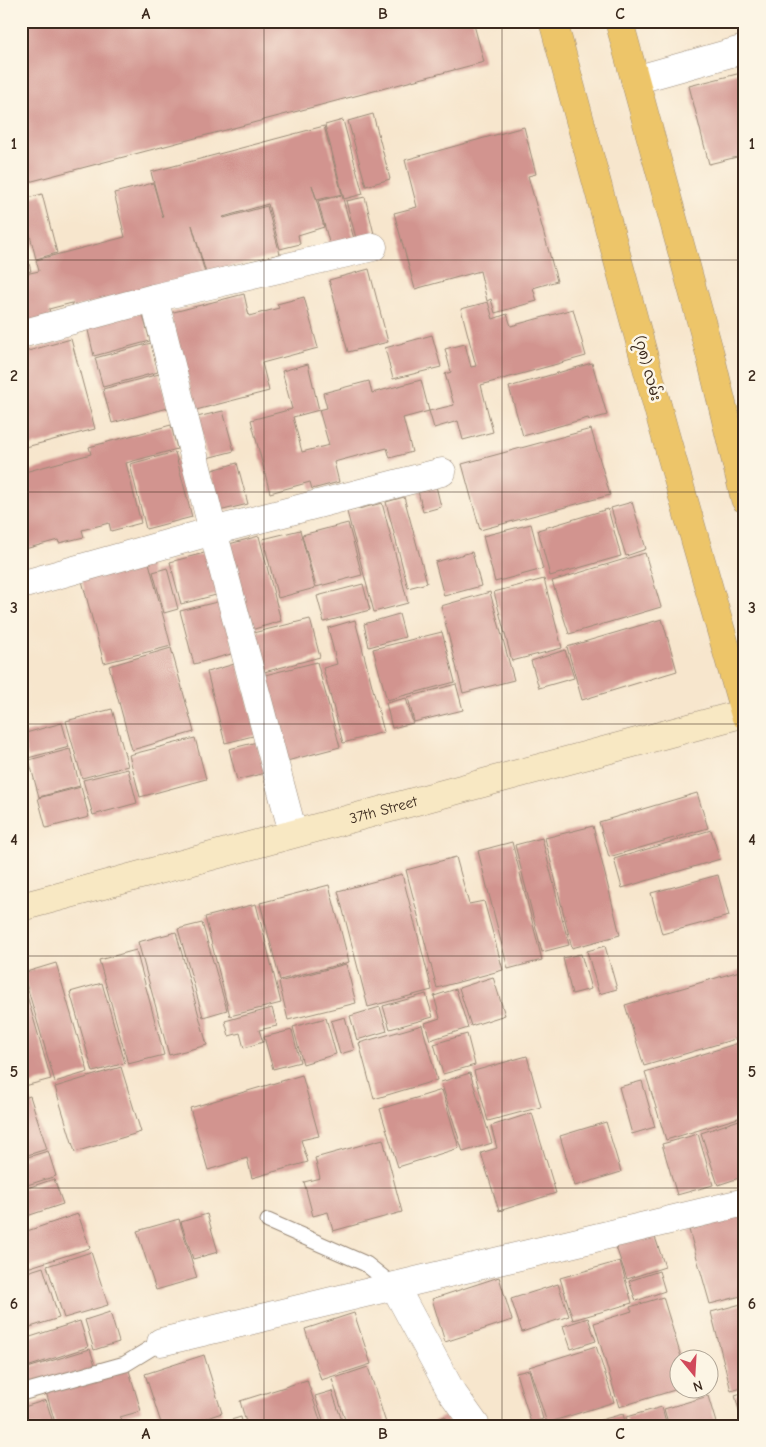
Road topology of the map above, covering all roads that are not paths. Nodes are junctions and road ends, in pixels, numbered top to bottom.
1 (553, 21) edge
2 (619, 21) edge
3 (745, 49) edge
4 (635, 80) junction
5 (373, 247) dead end
6 (154, 298) junction
7 (21, 334) edge
8 (442, 472) dead end
9 (745, 499) edge
10 (213, 531) junction
11 (21, 584) edge
12 (745, 714) edge
13 (293, 833) junction
14 (21, 907) edge
15 (745, 1202) edge
16 (268, 1221) dead end
17 (395, 1287) junction
18 (161, 1342) joint
19 (21, 1393) edge
20 (476, 1426) edge

1 - 12 main road, (၇၈) လမ်း
2 - 4 main road
3 - 4 street
4 - 9 main road
5 - 6 street
6 - 7 street
6 - 10 street
8 - 10 street
10 - 11 street
10 - 13 street
12 - 13 street, 37th Street
13 - 14 street, 37th Street
15 - 17 street
16 - 17 lane
17 - 18 street
17 - 20 street
18 - 19 lane

